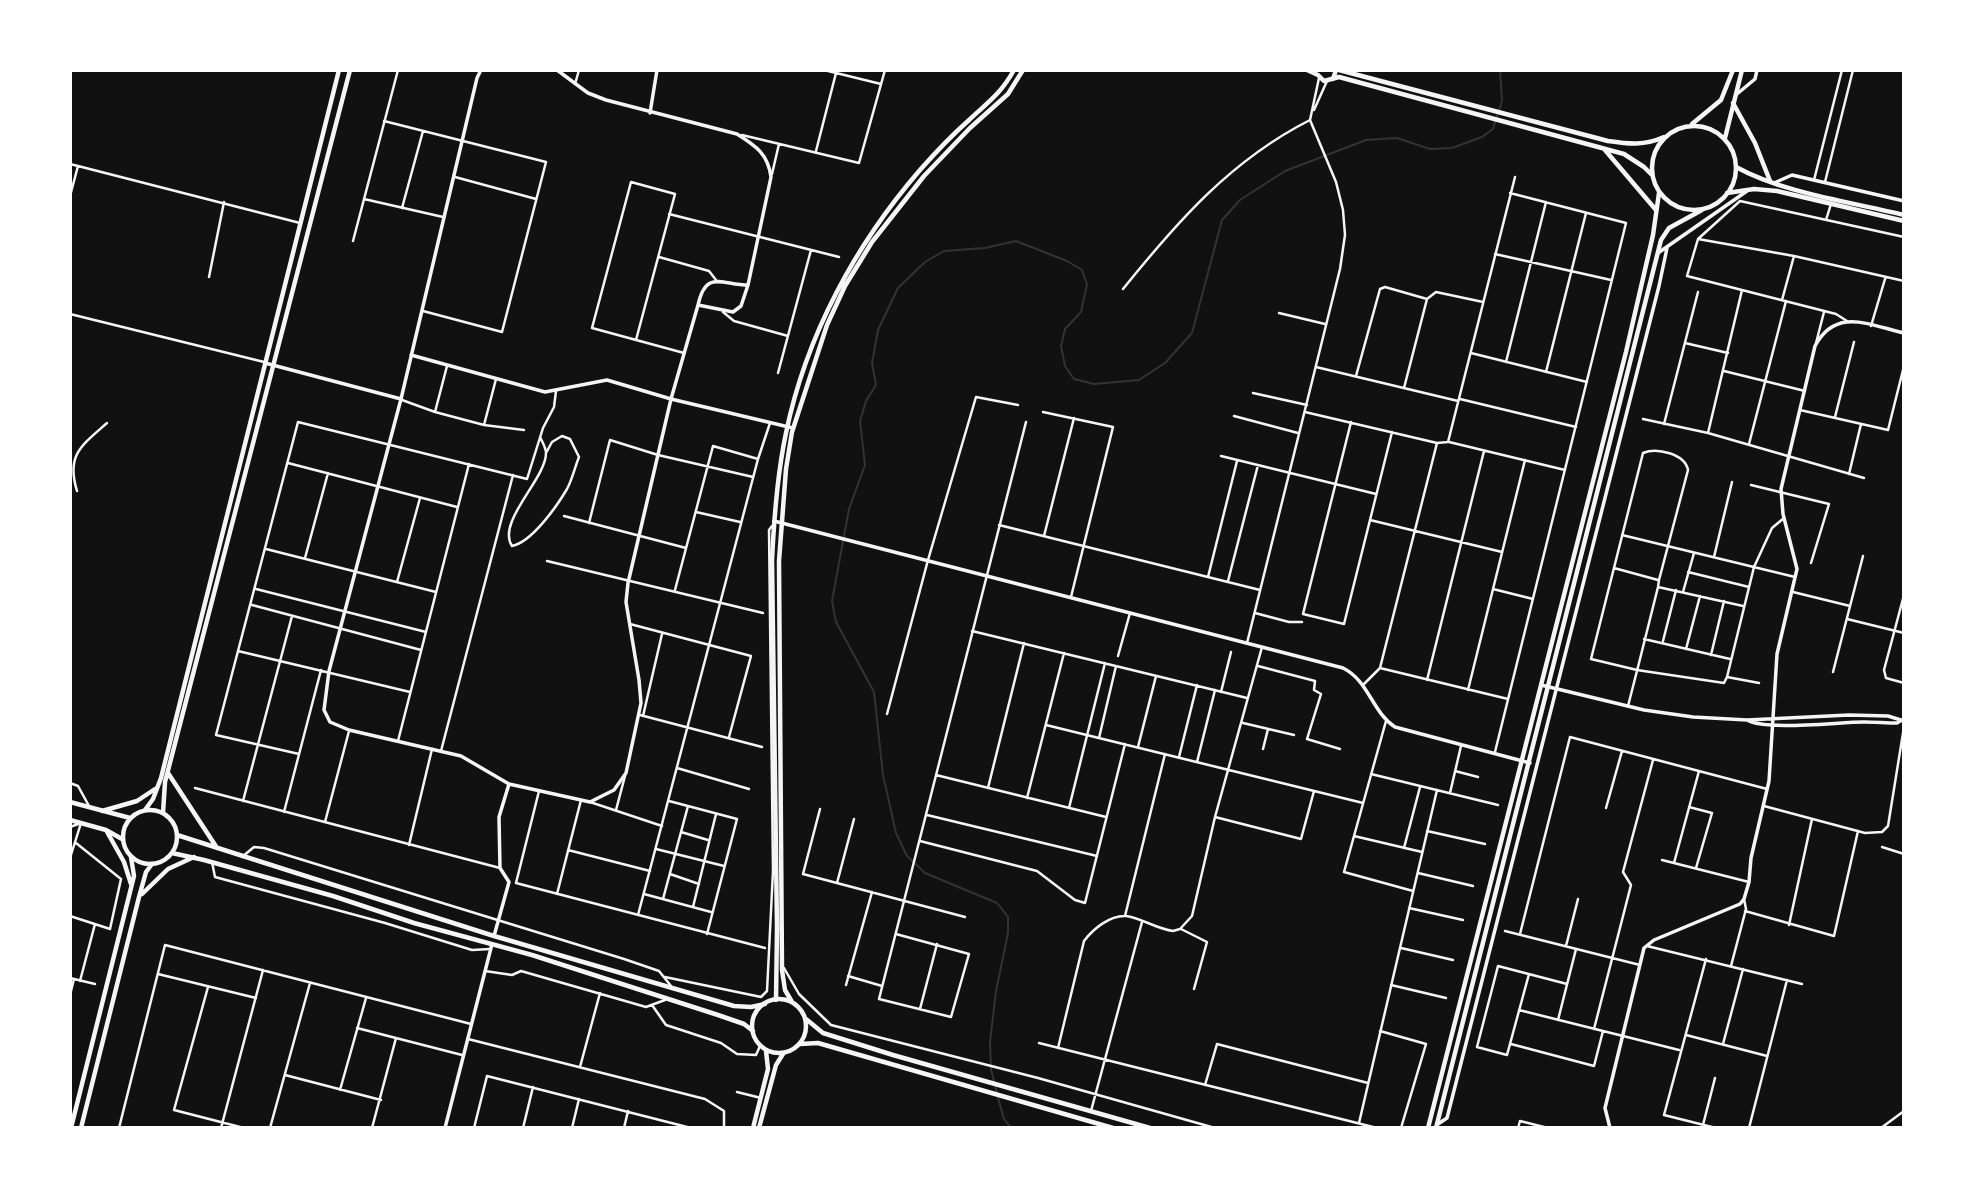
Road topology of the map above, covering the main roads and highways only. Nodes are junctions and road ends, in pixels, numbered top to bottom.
1 (339, 70) edge
2 (350, 70) edge
3 (1014, 70) edge
4 (1023, 70) edge
5 (1307, 70) edge
6 (1338, 70) edge
7 (1733, 70) edge
8 (1742, 70) edge
9 (1319, 74) edge
10 (1330, 80) junction
11 (1733, 103) junction
12 (1692, 125) junction
13 (1664, 137) junction
14 (1725, 138) junction
15 (1605, 149) junction
16 (1737, 167) junction
17 (1651, 174) junction
18 (1772, 182) junction
19 (1660, 193) junction
20 (1727, 193) junction
21 (1657, 210) junction
22 (1702, 210) junction
23 (1904, 215) edge
24 (1904, 221) edge
25 (790, 428) junction
26 (776, 522) junction
27 (168, 772) junction
28 (158, 786) junction
29 (70, 802) edge
30 (145, 810) junction
31 (102, 811) junction
32 (163, 813) junction
33 (130, 818) junction
34 (70, 820) edge
35 (106, 830) junction
36 (177, 835) junction
37 (122, 839) junction
38 (217, 848) junction
39 (172, 853) junction
40 (131, 857) junction
41 (194, 857) junction
42 (152, 864) junction
43 (132, 885) junction
44 (139, 897) junction
45 (776, 1000) junction
46 (792, 1002) junction
47 (765, 1004) junction
48 (806, 1019) junction
49 (752, 1031) junction
50 (800, 1044) junction
51 (765, 1049) junction
52 (784, 1053) junction
53 (1436, 1126) edge
54 (71, 1128) edge
55 (81, 1128) edge
56 (753, 1128) edge
57 (759, 1128) edge
58 (1112, 1128) edge
59 (1150, 1128) edge
60 (1428, 1128) edge

1 - 28 main road
2 - 27 main road
3 - 25 main road
4 - 25 main road
5 - 9 main road
6 - 10 main road
6 - 13 main road
7 - 12 main road
8 - 11 main road
9 - 10 main road
10 - 15 main road
11 - 14 main road
11 - 18 main road
12 - 13 main road
12 - 14 main road
13 - 17 main road
14 - 16 main road
15 - 17 main road
15 - 21 main road
16 - 18 main road
16 - 20 main road
17 - 19 main road
18 - 23 main road
19 - 21 main road
19 - 22 main road
20 - 22 main road
20 - 24 main road
21 - 60 main road
22 - 53 main road
25 - 26 main road
26 - 45 main road
26 - 46 main road
27 - 32 main road
27 - 38 main road
28 - 30 main road
28 - 31 main road
29 - 31 main road
30 - 32 main road
30 - 33 main road
31 - 33 main road
32 - 36 main road
33 - 37 main road
34 - 35 main road
35 - 37 main road
35 - 43 main road
36 - 38 main road
36 - 39 main road
37 - 40 main road
38 - 47 main road
39 - 41 main road
39 - 42 main road
40 - 42 main road
40 - 43 main road
41 - 44 main road
41 - 49 main road
42 - 44 main road
43 - 54 main road
44 - 55 main road
45 - 46 main road
45 - 47 main road
46 - 48 main road
47 - 49 main road
48 - 50 main road
48 - 59 main road
49 - 51 main road
50 - 52 main road
50 - 58 main road
51 - 52 main road
51 - 56 main road
52 - 57 main road

